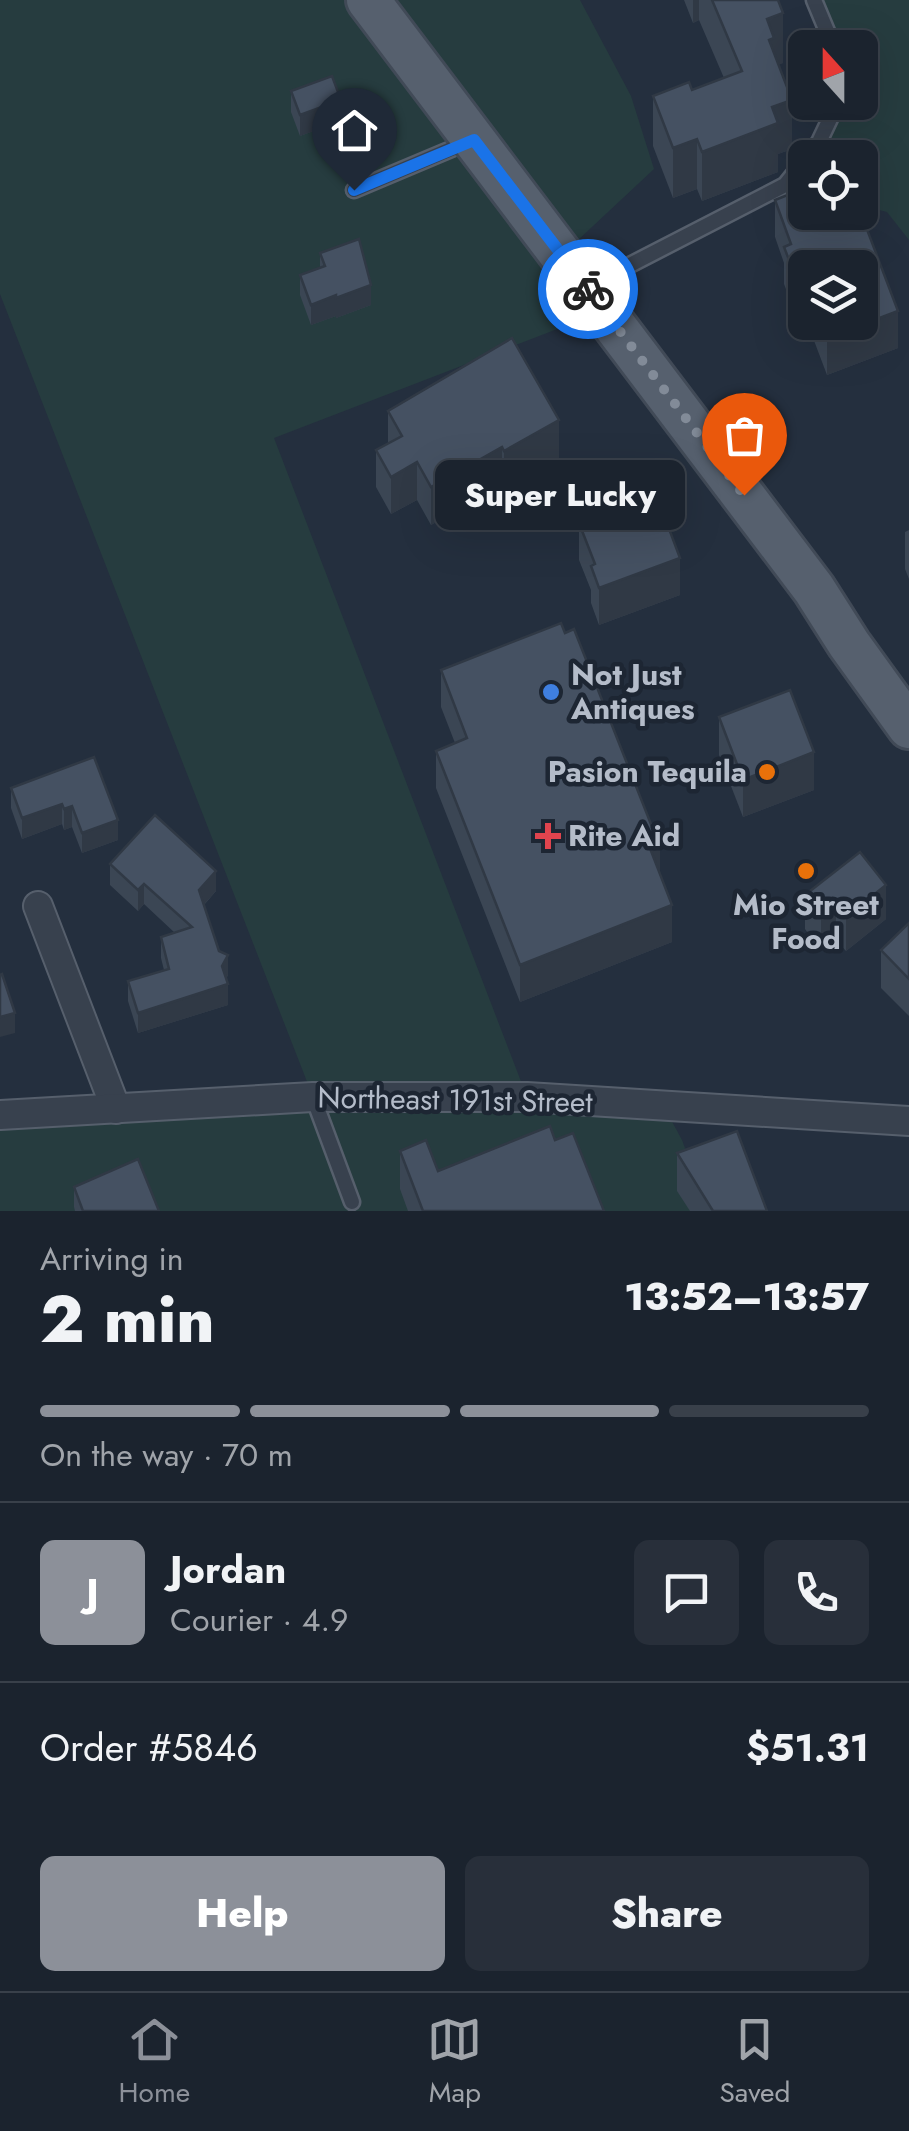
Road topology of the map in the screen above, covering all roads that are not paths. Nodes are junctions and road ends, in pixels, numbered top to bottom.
1 (368, 0) edge
2 (814, 0) edge
3 (826, 30) edge
4 (474, 140) junction
5 (788, 181) edge
6 (354, 190) dead end
7 (586, 287) junction
8 (909, 727) edge
9 (38, 906) dead end
10 (313, 1097) junction
11 (116, 1109) junction
12 (0, 1115) edge
13 (909, 1121) edge
14 (352, 1202) dead end

1 - 4 main road
2 - 3 lane
4 - 6 lane
4 - 7 main road
5 - 7 lane
7 - 8 main road
9 - 11 street
10 - 11 street, Northeast 191st Street
10 - 13 street, Northeast 191st Street
10 - 14 lane
11 - 12 street, Northeast 191st Street

